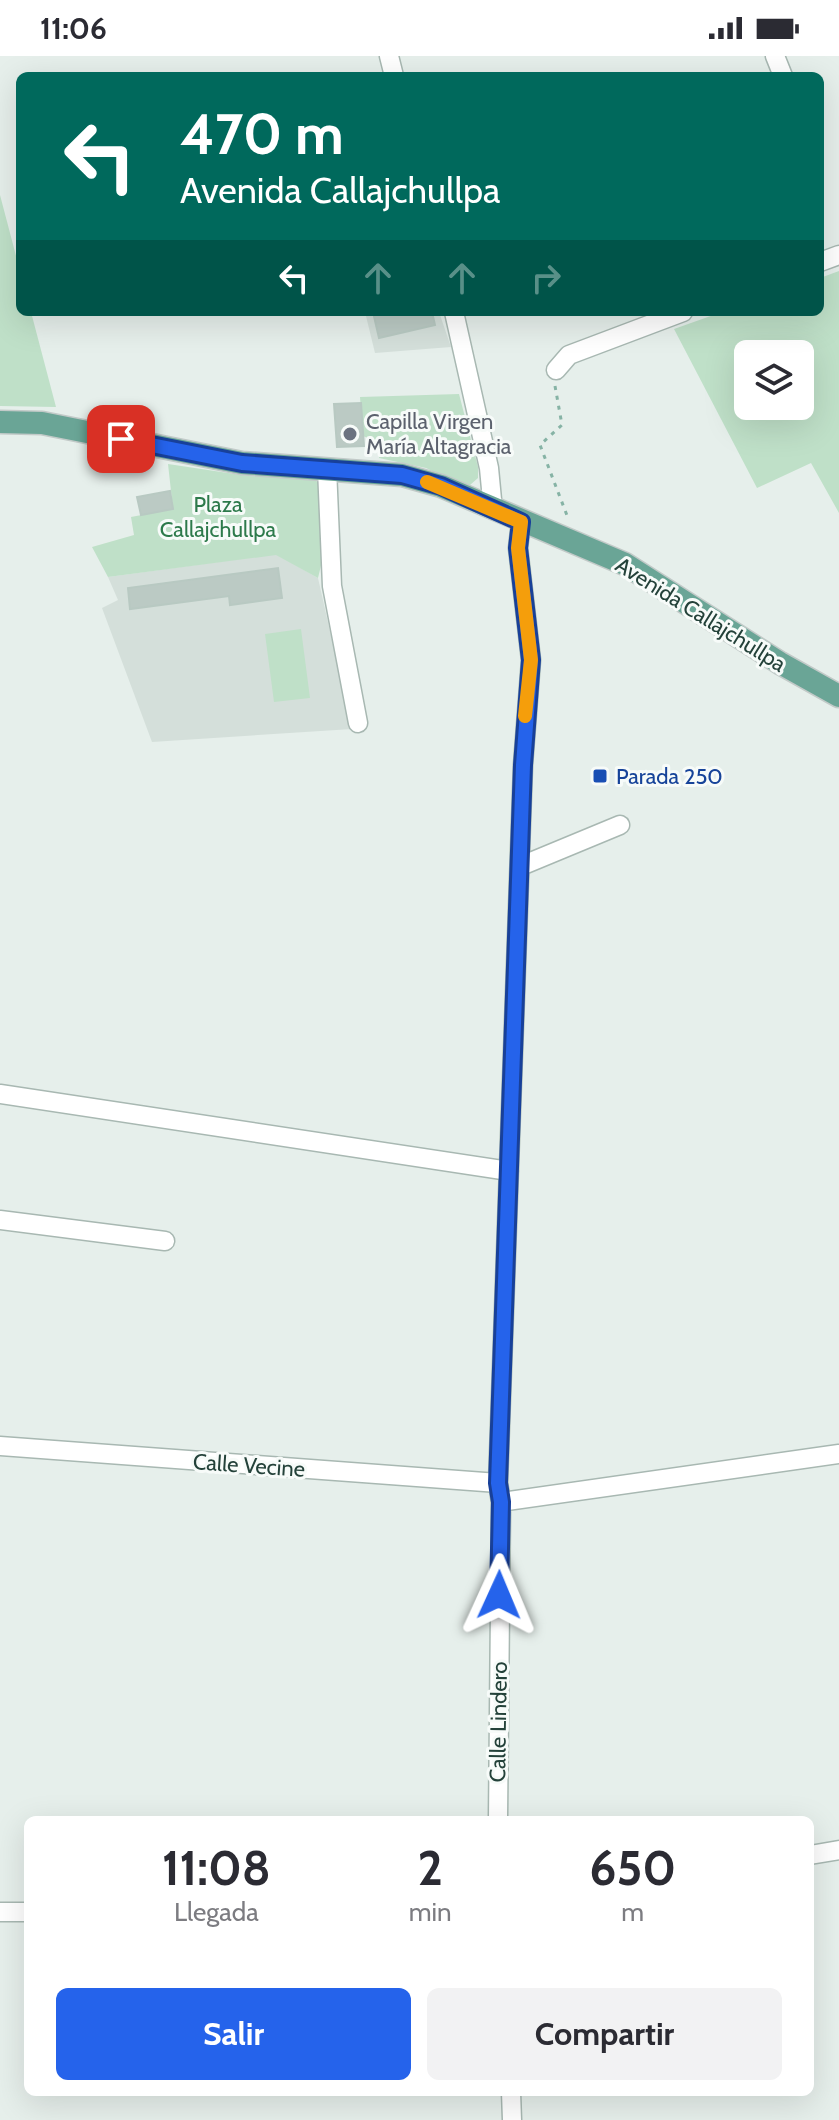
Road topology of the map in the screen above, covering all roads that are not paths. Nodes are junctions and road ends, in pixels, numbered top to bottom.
1 (455, 316) edge
2 (672, 316) edge
3 (556, 370) road end
4 (0, 422) edge
5 (327, 468) junction
6 (493, 510) junction
7 (521, 522) junction
8 (839, 696) edge
9 (358, 723) dead end
10 (620, 825) dead end
11 (521, 866) junction
12 (0, 1094) edge
13 (509, 1171) junction
14 (0, 1220) edge
15 (165, 1241) dead end
16 (0, 1446) edge
17 (839, 1454) edge
18 (498, 1483) junction
19 (501, 1502) junction
20 (498, 1816) edge
21 (839, 1850) edge
22 (814, 1854) edge
23 (0, 1912) edge
24 (24, 1912) edge
25 (511, 2096) edge
26 (512, 2120) edge

1 - 6 street
2 - 3 street
4 - 5 main road, Avenida Callajchullpa
5 - 6 main road, Avenida Callajchullpa
5 - 9 street
6 - 7 main road, Avenida Callajchullpa
7 - 8 main road, Avenida Callajchullpa
7 - 11 street, Calle Lindero
10 - 11 street
11 - 13 street, Calle Lindero
12 - 13 street
13 - 18 street, Calle Lindero
14 - 15 street
16 - 18 street, Calle Vecine
17 - 19 street
18 - 19 street, Calle Lindero
19 - 20 street, Calle Lindero
21 - 22 street
23 - 24 street
25 - 26 street

